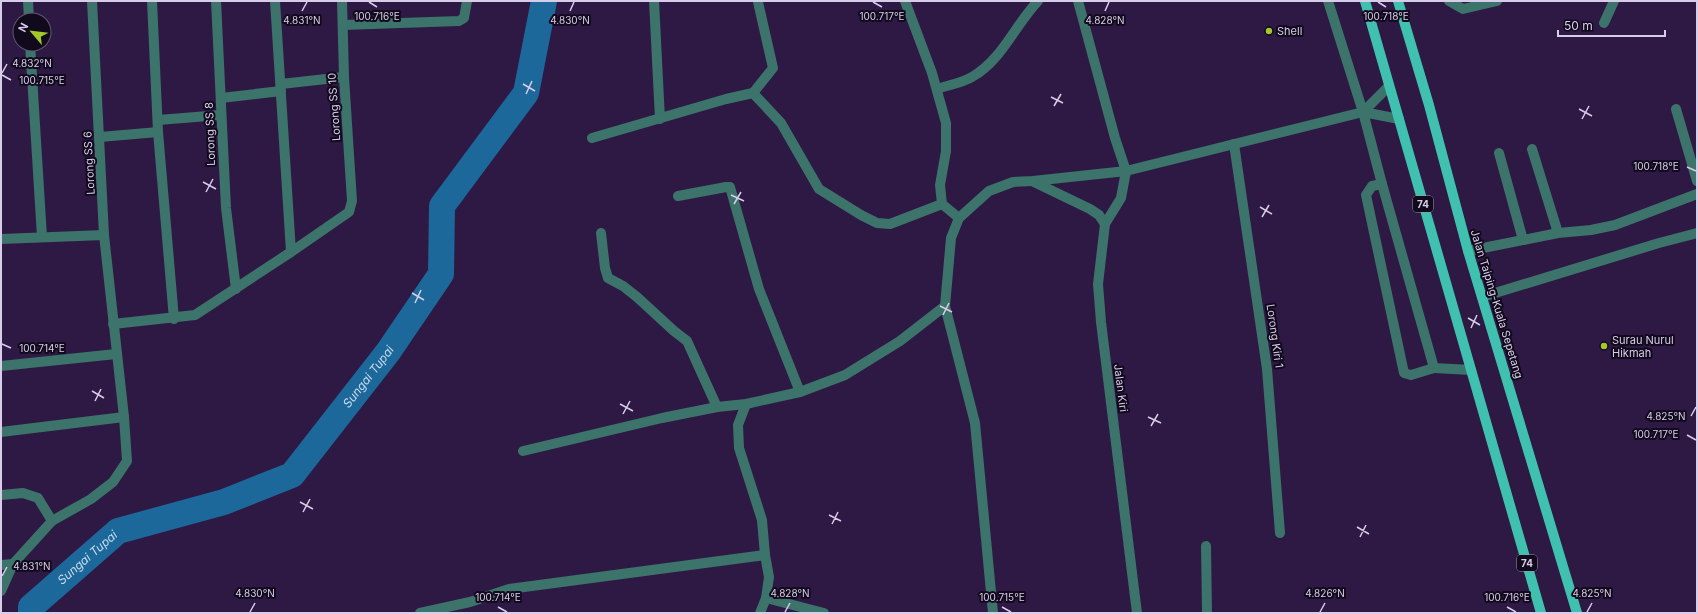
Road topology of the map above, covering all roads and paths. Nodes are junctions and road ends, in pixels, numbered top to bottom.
1 (28, 1) edge
2 (92, 1) edge
3 (152, 1) edge
4 (216, 1) edge
5 (275, 1) edge
6 (342, 1) edge
7 (467, 1) edge
8 (654, 1) edge
9 (905, 1) edge
10 (1038, 1) edge
11 (1078, 1) edge
12 (1328, 1) edge
13 (1365, 1) edge
14 (1398, 1) edge
15 (1449, 1) edge
16 (1497, 1) edge
17 (1614, 1) edge
18 (758, 2) edge
19 (29, 12) edge
20 (1604, 23) dead end
21 (343, 25) junction
22 (30, 52) edge
23 (344, 77) junction
24 (1389, 86) junction
25 (281, 88) junction
26 (937, 89) junction
27 (753, 93) junction
28 (221, 98) junction
29 (1676, 109) dead end
30 (1363, 112) junction
31 (221, 115) junction
32 (660, 119) junction
33 (158, 120) junction
34 (1399, 120) junction
35 (158, 132) junction
36 (100, 137) junction
37 (592, 138) dead end
38 (1234, 144) junction
39 (1532, 148) dead end
40 (1499, 153) dead end
41 (1126, 171) junction
42 (1033, 181) junction
43 (1697, 181) edge
44 (1382, 184) junction
45 (1697, 194) edge
46 (678, 196) dead end
47 (942, 204) junction
48 (959, 218) junction
49 (1105, 224) junction
50 (601, 233) dead end
51 (1558, 233) junction
52 (1697, 233) edge
53 (104, 235) junction
54 (42, 237) junction
55 (1, 239) edge
56 (1523, 240) junction
57 (1468, 250) junction
58 (291, 252) junction
59 (236, 289) junction
60 (1482, 297) junction
61 (945, 306) junction
62 (174, 318) junction
63 (113, 324) junction
64 (116, 354) junction
65 (1, 366) edge
66 (1434, 368) junction
67 (1471, 370) junction
68 (800, 392) junction
69 (746, 404) junction
70 (717, 406) junction
71 (124, 417) junction
72 (1, 432) edge
73 (524, 451) dead end
74 (1, 495) edge
75 (52, 521) junction
76 (1280, 533) dead end
77 (1206, 546) dead end
78 (765, 555) junction
79 (13, 564) junction
80 (1, 565) edge
81 (1, 591) edge
82 (766, 598) junction
83 (420, 613) edge
84 (760, 613) edge
85 (824, 613) edge
86 (993, 613) edge
87 (1137, 613) edge
88 (1207, 613) edge
89 (1541, 613) edge
90 (1577, 613) edge

1 - 19 street
2 - 36 street, Lorong SS 6
3 - 33 street
4 - 28 street, Lorong SS 8
5 - 25 street
6 - 21 street, Lorong SS 10
7 - 21 street
8 - 32 street
9 - 26 street
10 - 26 street
11 - 41 street
12 - 30 street
13 - 24 main road, 74
14 - 57 main road, Jalan Taiping-Kuala Sepetang
15 - 16 street
17 - 20 street
18 - 27 street
21 - 23 street, Lorong SS 10
22 - 54 street
23 - 25 street
23 - 58 street, Lorong SS 10
24 - 30 street
24 - 34 main road, 74
25 - 28 street
25 - 58 street
26 - 47 street
27 - 32 street
27 - 47 street
28 - 31 street, Lorong SS 8
29 - 43 street
30 - 34 street
30 - 38 street
30 - 44 street
31 - 33 street
31 - 59 street, Lorong SS 8
32 - 37 street
33 - 35 street
34 - 67 main road, 74
35 - 36 street
35 - 62 street
36 - 53 street, Lorong SS 6
38 - 41 street
38 - 76 street, Lorong Kiri 1
39 - 51 street
40 - 56 street
41 - 42 street
41 - 49 street, Jalan Kiri
42 - 48 street
42 - 49 street
44 - 66 street
44 - 66 street
45 - 51 street
46 - 68 street
47 - 48 street
48 - 61 street
49 - 87 street, Jalan Kiri
50 - 70 street
51 - 56 street
52 - 60 street
53 - 54 street
53 - 63 street, Lorong SS 6
54 - 55 street
56 - 57 street
57 - 60 main road, Jalan Taiping-Kuala Sepetang
58 - 59 street
59 - 62 street
60 - 90 main road, Jalan Taiping-Kuala Sepetang
61 - 68 street
61 - 86 street
62 - 63 street
63 - 64 street, Lorong SS 6
64 - 65 street
64 - 71 street, Lorong SS 6
66 - 67 street
67 - 89 main road, 74
68 - 69 street
69 - 70 street
69 - 78 street
70 - 73 street
71 - 72 street
71 - 75 street, Lorong SS 6
74 - 75 street
75 - 79 street, Lorong SS 6
77 - 88 street
78 - 82 street
78 - 83 street
79 - 80 street
79 - 81 street, Lorong SS 6
82 - 84 street
82 - 85 street

